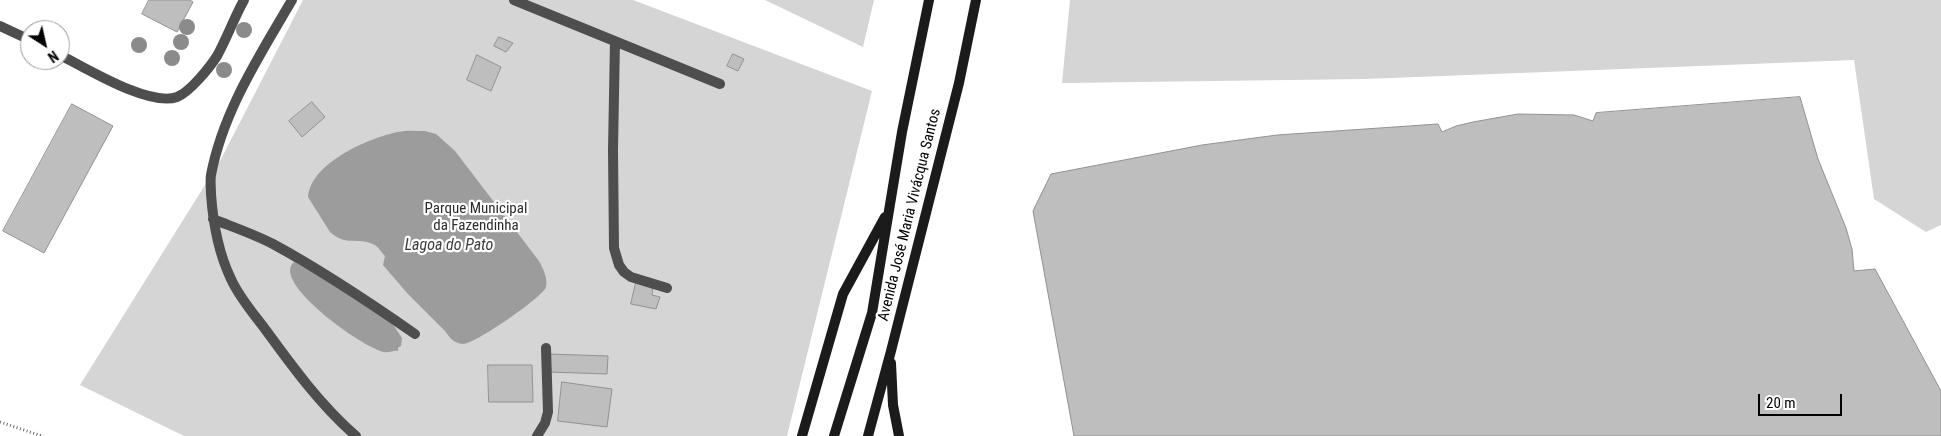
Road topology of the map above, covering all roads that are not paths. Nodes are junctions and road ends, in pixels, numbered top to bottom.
1 (244, 0) edge
2 (292, 0) edge
3 (514, 0) edge
4 (929, 0) edge
5 (976, 0) edge
6 (0, 26) edge
7 (20, 35) edge
8 (615, 41) junction
9 (70, 60) edge
10 (720, 84) dead end
11 (889, 210) junction
12 (213, 219) junction
13 (668, 288) dead end
14 (415, 334) dead end
15 (546, 348) dead end
16 (891, 351) junction
17 (356, 436) edge
18 (537, 436) edge
19 (802, 436) edge
20 (834, 436) edge
21 (868, 436) edge
22 (899, 436) edge

1 - 9 street
2 - 12 street
3 - 8 street
4 - 11 main road, Avenida José Maria Vivácqua Santos
5 - 16 main road, Avenida José Maria Vivácqua Santos
6 - 7 street
8 - 10 street
8 - 13 street
11 - 19 main road
11 - 20 main road, Avenida José Maria Vivácqua Santos
12 - 14 street
12 - 17 street
15 - 18 street
16 - 21 main road, Avenida José Maria Vivácqua Santos
16 - 22 main road

